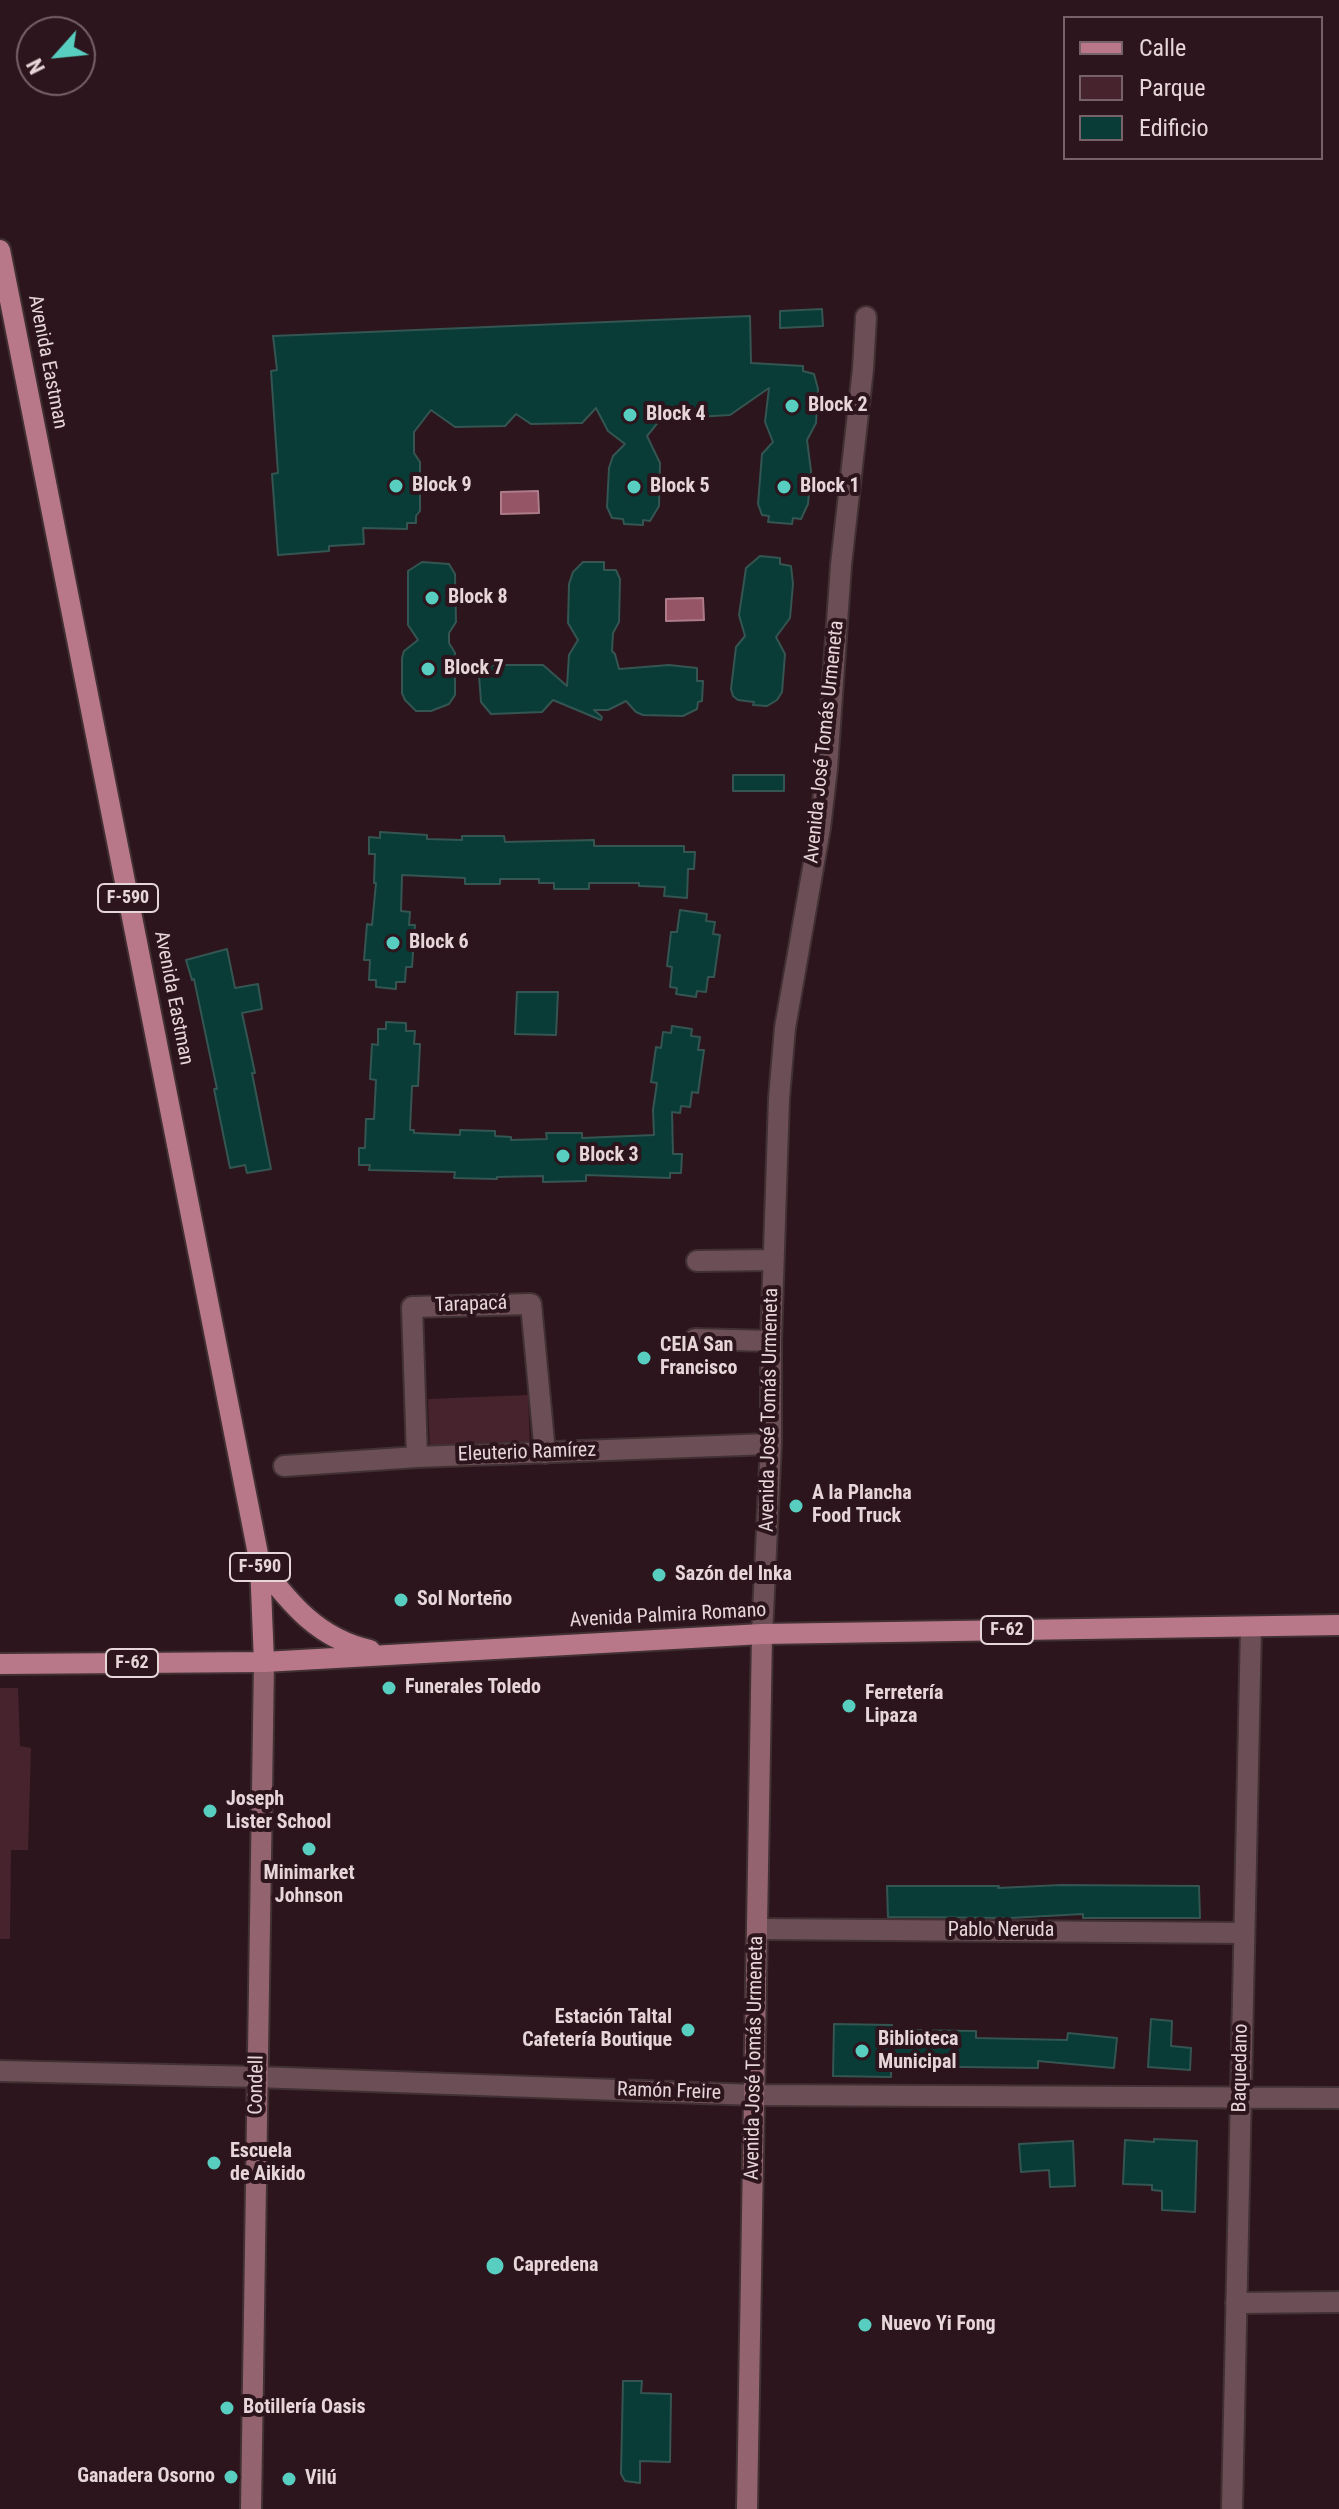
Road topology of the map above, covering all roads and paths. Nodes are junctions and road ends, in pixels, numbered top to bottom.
1 (0, 250) edge
2 (866, 317) dead end
3 (773, 1260) junction
4 (697, 1261) dead end
5 (695, 1339) dead end
6 (771, 1341) junction
7 (771, 1444) junction
8 (545, 1453) junction
9 (417, 1457) junction
10 (284, 1466) dead end
11 (260, 1564) junction
12 (1339, 1625) edge
13 (1251, 1627) junction
14 (762, 1634) junction
15 (397, 1654) junction
16 (264, 1662) junction
17 (0, 1664) edge
18 (757, 1929) junction
19 (1244, 1933) junction
20 (0, 2071) edge
21 (257, 2077) junction
22 (755, 2095) junction
23 (1240, 2098) junction
24 (1339, 2098) edge
25 (1339, 2302) edge
26 (1236, 2303) junction
27 (251, 2509) edge
28 (747, 2509) edge
29 (1232, 2509) edge

1 - 11 main road, Avenida Eastman / F-590
2 - 3 street, Avenida José Tomás Urmeneta
3 - 4 street
3 - 6 street, Avenida José Tomás Urmeneta
5 - 6 street
6 - 7 street, Avenida José Tomás Urmeneta
7 - 8 street, Eleuterio Ramírez
7 - 14 street, Avenida José Tomás Urmeneta
8 - 9 street, Eleuterio Ramírez
8 - 9 street, Tarapacá
9 - 10 street, Eleuterio Ramírez
11 - 15 main road
11 - 16 main road, Avenida Eastman / F-590
12 - 13 main road, Avenida Palmira Romano / F-62
13 - 14 main road, Avenida Palmira Romano / F-62
13 - 19 street, Baquedano
14 - 15 main road, Avenida Palmira Romano / F-62
14 - 18 street, Avenida José Tomás Urmeneta
15 - 16 main road, Avenida Palmira Romano / F-62
16 - 17 main road, Avenida Palmira Romano / F-62
16 - 21 street, Condell
18 - 19 street, Pablo Neruda
18 - 22 street, Avenida José Tomás Urmeneta
19 - 23 street, Baquedano
20 - 21 street, Ramón Freire
21 - 22 street, Ramón Freire
21 - 27 street, Condell
22 - 23 street, Ramón Freire
22 - 28 street, Avenida José Tomás Urmeneta
23 - 24 street, Ramón Freire
23 - 26 street, Baquedano
25 - 26 street
26 - 29 street, Baquedano

